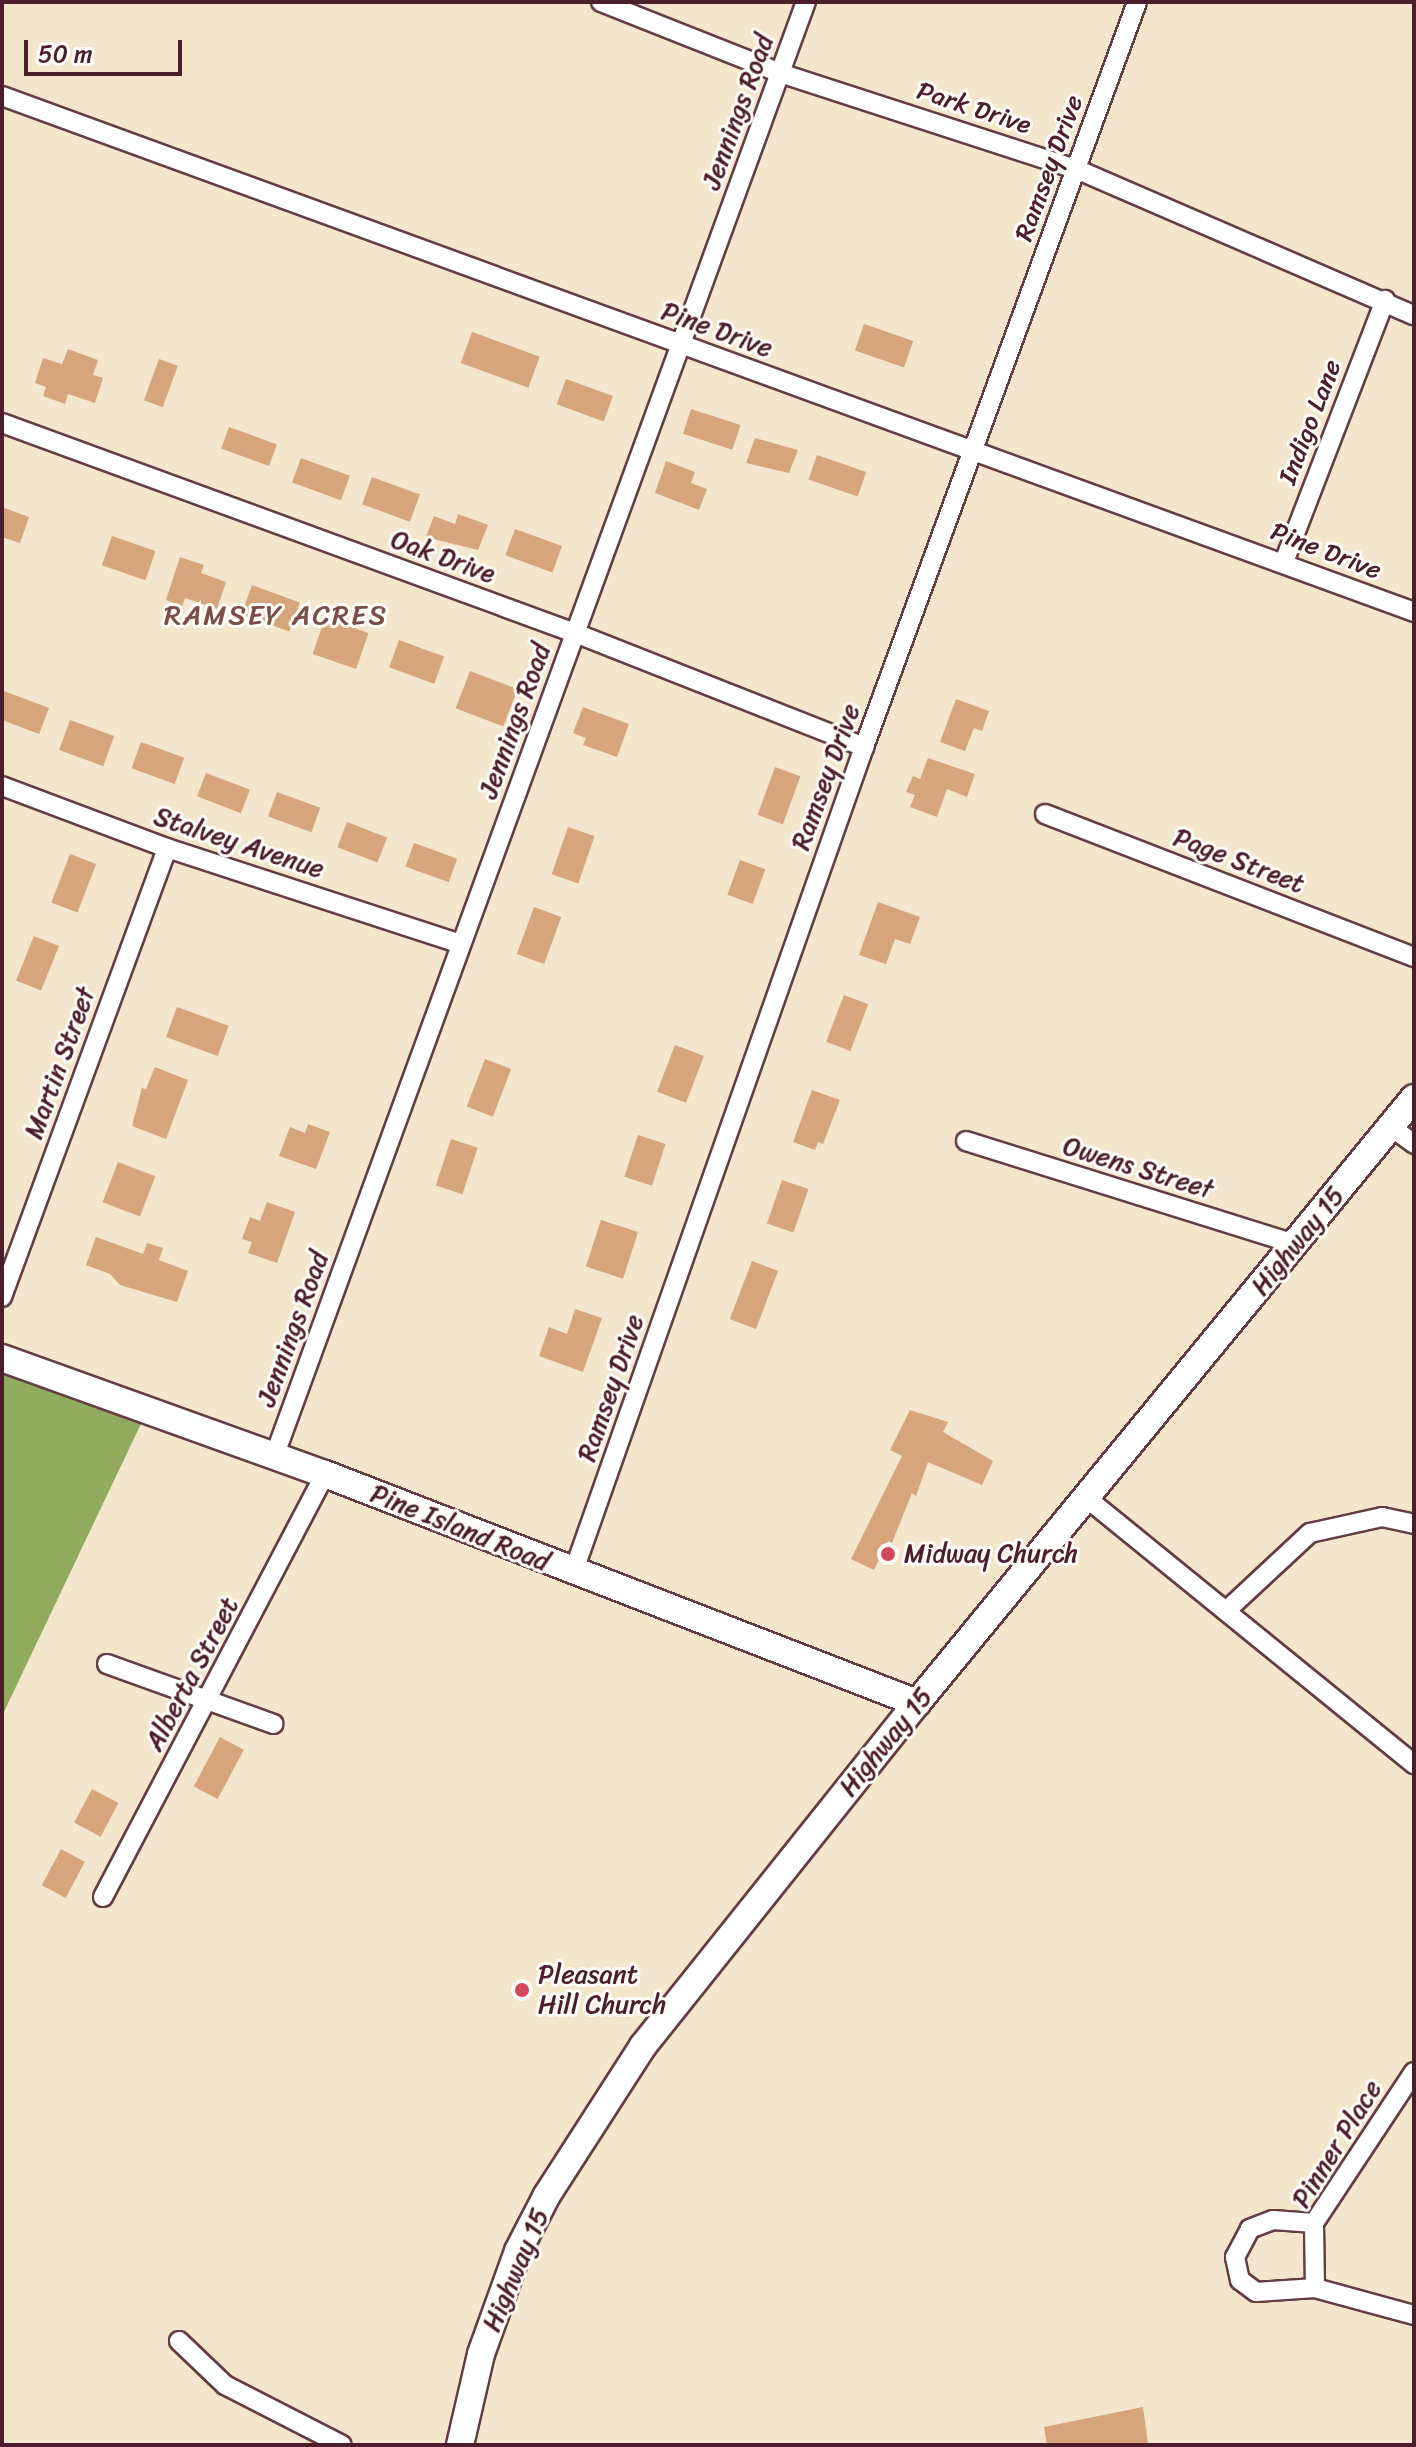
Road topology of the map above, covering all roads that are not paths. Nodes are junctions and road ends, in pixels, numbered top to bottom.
1 (601, 2) edge
2 (806, 2) edge
3 (1137, 2) edge
4 (780, 73) junction
5 (2, 96) edge
6 (1076, 169) junction
7 (1385, 300) junction
8 (1414, 315) edge
9 (682, 346) junction
10 (2, 423) edge
11 (974, 448) junction
12 (1284, 562) junction
13 (1414, 612) edge
14 (575, 633) junction
15 (864, 747) junction
16 (2, 786) edge
17 (1045, 814) dead end
18 (167, 848) junction
19 (461, 944) junction
20 (1414, 957) edge
21 (1414, 1098) edge
22 (1391, 1127) junction
23 (966, 1141) dead end
24 (1414, 1144) edge
25 (1295, 1244) junction
26 (2, 1297) edge
27 (2, 1358) edge
28 (274, 1457) junction
29 (325, 1474) junction
30 (1089, 1500) junction
31 (1414, 1524) edge
32 (573, 1573) junction
33 (1226, 1611) junction
34 (107, 1664) dead end
35 (206, 1702) junction
36 (917, 1703) junction
37 (274, 1724) dead end
38 (1414, 1764) edge
39 (103, 1897) dead end
40 (1414, 2072) edge
41 (1314, 2223) junction
42 (1315, 2288) junction
43 (1414, 2315) edge
44 (179, 2341) dead end
45 (342, 2445) edge
46 (460, 2445) edge

1 - 4 street, Park Drive
2 - 4 street, Jennings Road
3 - 6 street, Ramsey Drive
4 - 6 street, Park Drive
4 - 9 street, Jennings Road
5 - 9 street, Pine Drive
6 - 7 street, Park Drive
6 - 11 street, Ramsey Drive
7 - 8 street, Park Drive
7 - 12 street, Indigo Lane
9 - 11 street, Pine Drive
9 - 14 street, Jennings Road
10 - 14 street, Oak Drive
11 - 12 street, Pine Drive
11 - 15 street, Ramsey Drive
12 - 13 street, Pine Drive
14 - 15 street, Oak Drive
14 - 19 street, Jennings Road
15 - 32 street, Ramsey Drive
16 - 18 street, Stalvey Avenue
17 - 20 street, Page Street
18 - 19 street, Stalvey Avenue
18 - 26 street, Martin Street
19 - 28 street, Jennings Road
21 - 22 main road, Highway 15
22 - 24 street
22 - 25 main road, Highway 15
23 - 25 street, Owens Street
25 - 30 main road, Highway 15
27 - 28 main road, Pine Island Road
28 - 29 main road, Pine Island Road
29 - 32 main road, Pine Island Road
29 - 35 street, Alberta Street
30 - 33 street
30 - 36 main road, Highway 15
31 - 33 street
32 - 36 main road, Pine Island Road
33 - 38 street
34 - 35 street
35 - 37 street
35 - 39 street, Alberta Street
36 - 46 main road, Highway 15
40 - 41 street, Pinner Place
41 - 42 street, Pinner Place
41 - 42 street
42 - 43 street
44 - 45 street

